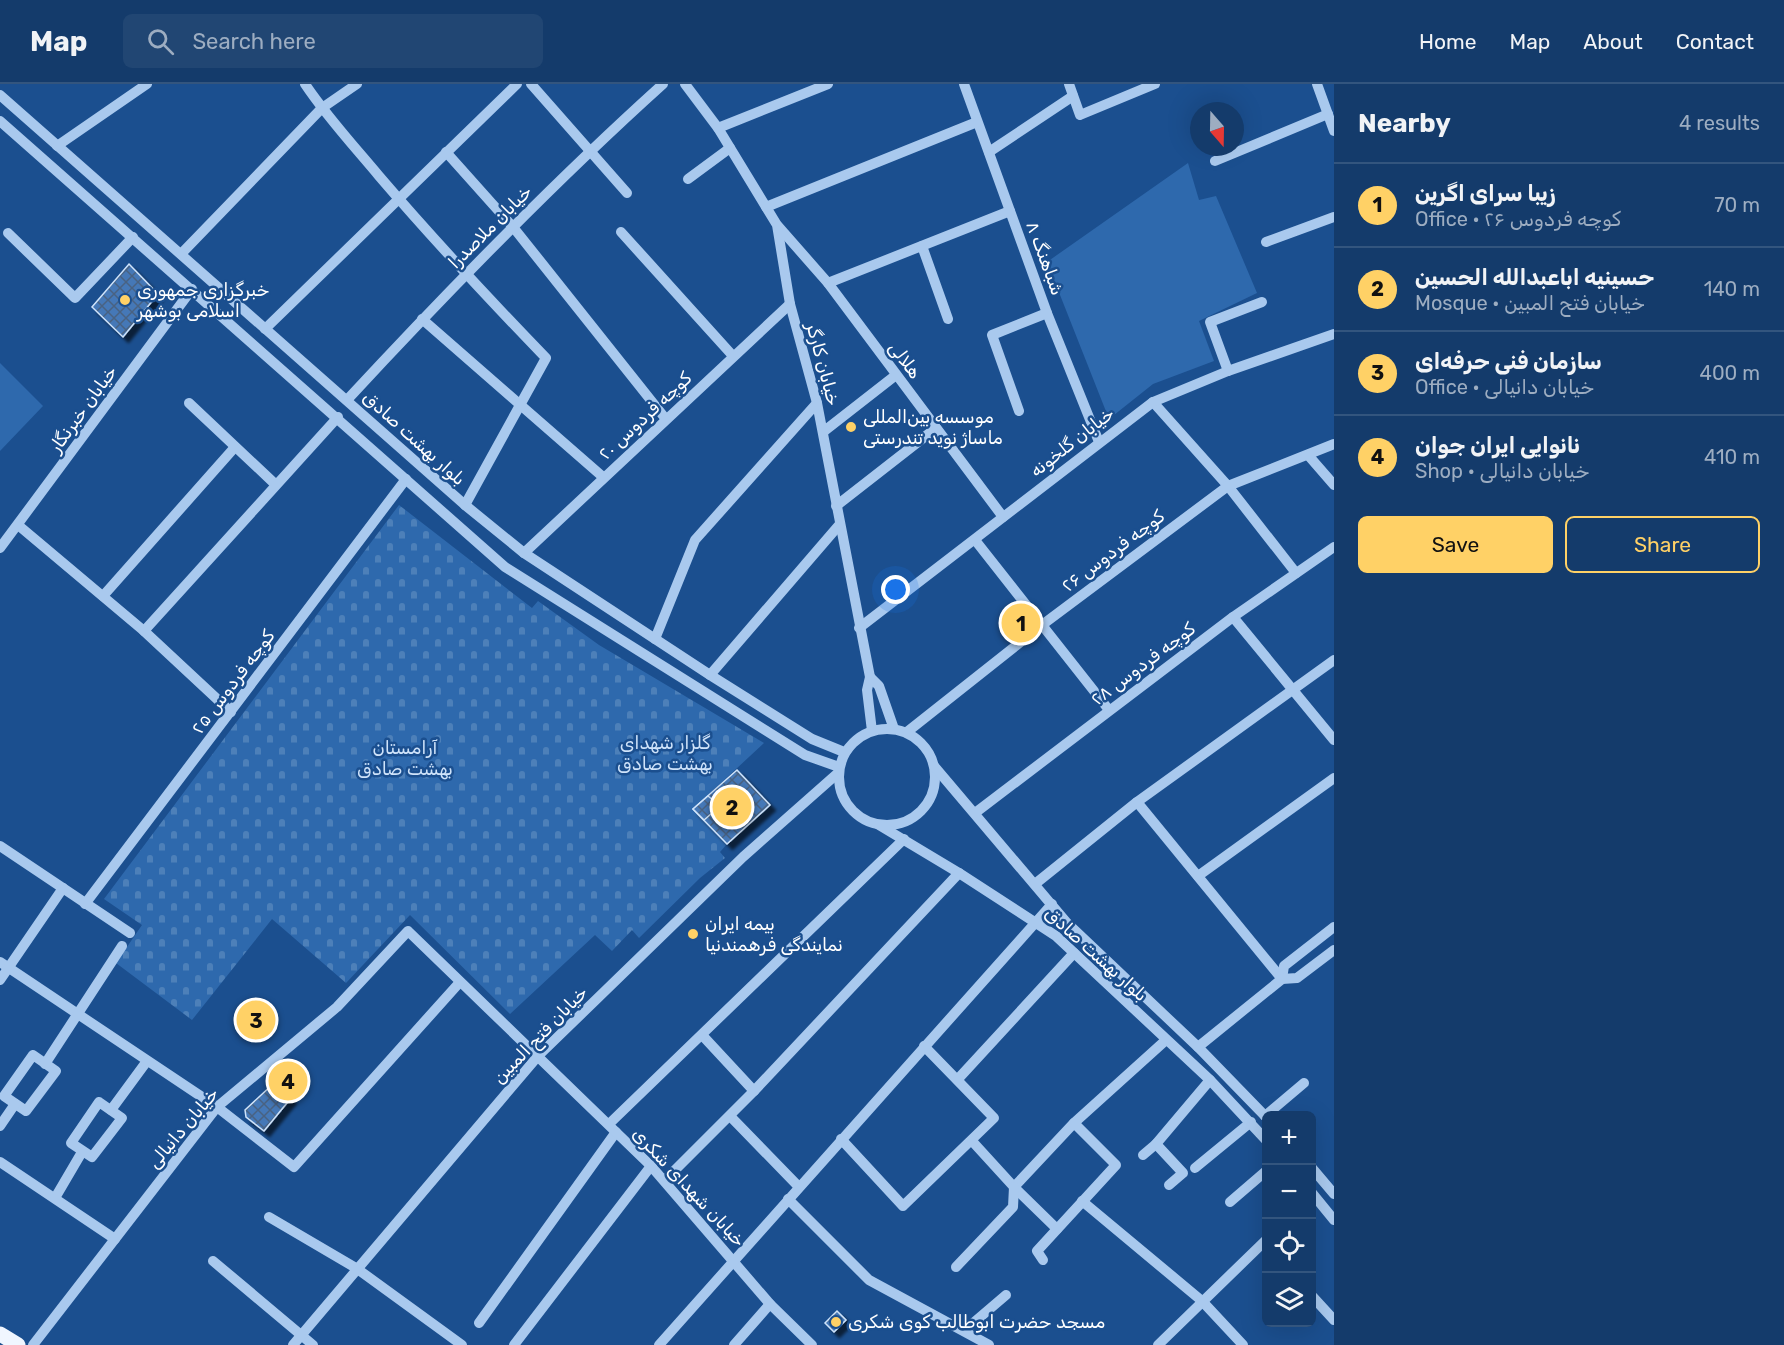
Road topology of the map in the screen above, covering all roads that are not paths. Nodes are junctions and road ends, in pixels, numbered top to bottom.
1 (147, 84) edge
2 (305, 84) edge
3 (357, 84) edge
4 (517, 84) edge
5 (531, 84) edge
6 (663, 84) edge
7 (685, 84) edge
8 (828, 84) edge
9 (964, 84) edge
10 (1069, 84) edge
11 (1155, 84) edge
12 (1317, 84) edge
13 (0, 95) edge
14 (1073, 96) junction
15 (322, 108) junction
16 (1328, 114) junction
17 (0, 121) edge
18 (977, 122) junction
19 (718, 128) junction
20 (1334, 130) edge
21 (57, 146) junction
22 (730, 148) junction
23 (590, 150) junction
24 (446, 152) junction
25 (989, 152) junction
26 (1215, 161) dead end
27 (688, 179) dead end
28 (104, 185) junction
29 (627, 193) dead end
30 (398, 199) junction
31 (90, 200) junction
32 (766, 207) junction
33 (1010, 211) junction
34 (1334, 217) edge
35 (777, 225) junction
36 (513, 227) junction
37 (621, 231) dead end
38 (9, 233) dead end
39 (133, 237) junction
40 (1266, 242) dead end
41 (922, 246) junction
42 (181, 254) junction
43 (466, 275) junction
44 (828, 283) junction
45 (192, 289) junction
46 (1262, 302) dead end
47 (790, 304) junction
48 (1047, 314) junction
49 (422, 319) junction
50 (948, 319) dead end
51 (266, 329) junction
52 (1334, 334) edge
53 (733, 356) junction
54 (1228, 371) junction
55 (896, 375) junction
56 (347, 400) junction
57 (1153, 402) junction
58 (189, 403) dead end
59 (817, 403) junction
60 (520, 404) junction
61 (1019, 411) dead end
62 (338, 417) junction
63 (665, 418) junction
64 (936, 428) junction
65 (823, 432) junction
66 (1099, 442) junction
67 (1334, 444) edge
68 (235, 447) junction
69 (1308, 455) junction
70 (603, 477) junction
71 (406, 479) junction
72 (275, 484) junction
73 (1334, 485) edge
74 (1228, 486) junction
75 (465, 505) junction
76 (836, 506) junction
77 (1003, 517) junction
78 (840, 524) junction
79 (18, 525) junction
80 (975, 540) junction
81 (1334, 547) edge
82 (0, 548) edge
83 (524, 553) junction
84 (1296, 573) junction
85 (103, 596) junction
86 (1233, 617) junction
87 (1042, 625) junction
88 (859, 628) junction
89 (144, 631) junction
90 (655, 639) junction
91 (1334, 660) edge
92 (710, 675) junction
93 (870, 677) junction
94 (1291, 689) junction
95 (1109, 710) junction
96 (231, 712) junction
97 (894, 729) junction
98 (872, 731) junction
99 (907, 732) junction
100 (1334, 740) edge
101 (844, 752) junction
102 (934, 766) junction
103 (838, 770) junction
104 (1334, 778) edge
105 (1137, 802) junction
106 (975, 813) junction
107 (879, 825) junction
108 (904, 839) junction
109 (0, 846) edge
110 (959, 873) junction
111 (1198, 876) junction
112 (1035, 884) junction
113 (63, 888) junction
114 (85, 903) junction
115 (1052, 904) junction
116 (1034, 920) junction
117 (1334, 927) edge
118 (130, 933) dead end
119 (122, 946) dead end
120 (1334, 950) edge
121 (1074, 953) junction
122 (4, 965) edge
123 (1282, 979) junction
124 (0, 980) edge
125 (460, 982) junction
126 (77, 1014) junction
127 (702, 1035) junction
128 (1166, 1040) junction
129 (924, 1046) junction
130 (1198, 1047) junction
131 (538, 1056) junction
132 (147, 1061) junction
133 (45, 1064) junction
134 (958, 1079) junction
135 (1210, 1080) junction
136 (1304, 1083) dead end
137 (754, 1091) junction
138 (15, 1104) junction
139 (217, 1107) junction
140 (111, 1110) junction
141 (1273, 1111) edge
142 (1262, 1113) edge
143 (730, 1116) junction
144 (1251, 1122) junction
145 (1074, 1123) junction
146 (0, 1126) edge
147 (612, 1128) junction
148 (1262, 1135) edge
149 (841, 1138) junction
150 (972, 1141) junction
151 (1156, 1144) junction
152 (82, 1152) junction
153 (1143, 1155) dead end
154 (0, 1162) edge
155 (651, 1166) junction
156 (1196, 1168) dead end
157 (1262, 1174) edge
158 (1316, 1174) edge
159 (665, 1180) junction
160 (1169, 1185) dead end
161 (799, 1187) junction
162 (1014, 1188) junction
163 (1334, 1194) edge
164 (55, 1198) junction
165 (788, 1199) junction
166 (1316, 1199) edge
167 (1082, 1201) junction
168 (1230, 1202) dead end
169 (268, 1217) dead end
170 (1334, 1220) edge
171 (1057, 1228) junction
172 (115, 1239) junction
173 (1262, 1247) edge
174 (734, 1260) junction
175 (1043, 1260) dead end
176 (213, 1261) dead end
177 (957, 1267) dead end
178 (356, 1268) junction
179 (1006, 1295) dead end
180 (1202, 1301) junction
181 (1316, 1301) edge
182 (770, 1304) junction
183 (1334, 1320) edge
184 (479, 1323) dead end
185 (965, 1330) junction
186 (0, 1334) edge
187 (301, 1335) junction
188 (977, 1342) edge
189 (808, 1344) edge
190 (18, 1345) edge
191 (33, 1345) edge
192 (293, 1345) edge
193 (313, 1345) edge
194 (462, 1345) edge
195 (514, 1345) edge
196 (659, 1345) edge
197 (734, 1345) edge
198 (989, 1345) edge
199 (1158, 1345) edge
200 (1243, 1345) edge

1 - 21 street
2 - 15 street
3 - 15 street
4 - 24 street
5 - 23 street
6 - 23 street, خیابان ملاصدرا
7 - 19 street, خیابان کارگر
8 - 19 street
9 - 18 street, شباهنگ ۸
10 - 14 street
11 - 14 street
12 - 16 street
13 - 21 street, بلوار بهشت صادق
14 - 25 street
15 - 30 street
15 - 42 street
16 - 20 street
16 - 26 street
17 - 31 street, بلوار بهشت صادق
18 - 25 street, شباهنگ ۸
18 - 32 street
19 - 22 street, خیابان کارگر
21 - 28 street, بلوار بهشت صادق
22 - 27 street
22 - 32 street, خیابان کارگر
23 - 29 street
23 - 36 street, خیابان ملاصدرا
24 - 30 street
24 - 36 street
25 - 33 street, شباهنگ ۸
28 - 31 street
28 - 42 street, بلوار بهشت صادق
30 - 43 street
30 - 51 street
31 - 39 street, بلوار بهشت صادق
32 - 35 street, خیابان کارگر
33 - 41 street
33 - 48 street, شباهنگ ۸
34 - 40 street
35 - 44 street, هلالی
35 - 47 street, خیابان کارگر
36 - 43 street, خیابان ملاصدرا
36 - 63 street
37 - 53 street
38 - 39 street
39 - 45 street, بلوار بهشت صادق
41 - 44 street
41 - 50 street
42 - 51 street, بلوار بهشت صادق
43 - 49 street, خیابان ملاصدرا
43 - 60 street
44 - 55 street, هلالی
45 - 62 street, بلوار بهشت صادق
45 - 79 street, خیابان خبرنگار
46 - 54 street
47 - 53 street, کوچه فردوس ۲۰
47 - 59 street, خیابان کارگر
48 - 61 street
48 - 66 street, شباهنگ ۸
49 - 56 street, خیابان ملاصدرا
49 - 60 street
51 - 56 street, بلوار بهشت صادق
52 - 54 street, خیابان گلخونه
53 - 63 street, کوچه فردوس ۲۰
54 - 57 street, خیابان گلخونه
55 - 64 street, هلالی
55 - 65 street
56 - 75 street, بلوار بهشت صادق
57 - 66 street, خیابان گلخونه
57 - 74 street
58 - 68 street
59 - 65 street, خیابان کارگر
59 - 90 street
60 - 70 street
60 - 75 street
62 - 71 street, بلوار بهشت صادق
62 - 72 street
63 - 70 street, کوچه فردوس ۲۰
64 - 76 street
64 - 77 street, هلالی
65 - 76 street, خیابان کارگر
66 - 77 street, خیابان گلخونه
67 - 69 street, کوچه فردوس ۲۶
68 - 72 street
68 - 85 street
69 - 73 street
69 - 74 street, کوچه فردوس ۲۶
70 - 83 street, کوچه فردوس ۲۰
71 - 96 street, کوچه فردوس ۲۵
71 - 103 street, بلوار بهشت صادق
72 - 89 street
74 - 84 street
74 - 87 street, کوچه فردوس ۲۶
75 - 83 street, بلوار بهشت صادق
76 - 78 street, خیابان کارگر
77 - 80 street, خیابان گلخونه
78 - 88 street, خیابان کارگر
78 - 92 street
79 - 82 street, خیابان خبرنگار
79 - 85 street
80 - 87 street
80 - 88 street, خیابان گلخونه
81 - 84 street, کوچه فردوس ۲۸
83 - 90 street, بلوار بهشت صادق
84 - 86 street, کوچه فردوس ۲۸
85 - 89 street
86 - 94 street
86 - 95 street, کوچه فردوس ۲۸
87 - 95 street
87 - 99 street, کوچه فردوس ۲۶
88 - 93 street, خیابان کارگر
89 - 96 street
90 - 92 street, بلوار بهشت صادق
91 - 94 street
92 - 101 street, بلوار بهشت صادق
93 - 97 street, خیابان کارگر
93 - 98 street, خیابان کارگر
94 - 100 street
94 - 105 street
95 - 106 street, کوچه فردوس ۲۸
96 - 114 street, کوچه فردوس ۲۵
97 - 98 street
97 - 99 street
98 - 101 street
99 - 102 street
101 - 103 street
102 - 106 street, بلوار بهشت صادق
102 - 107 street
103 - 107 street
103 - 131 street, خیابان فتح المبین
104 - 111 street
105 - 111 street
105 - 112 street
106 - 112 street, بلوار بهشت صادق
107 - 108 street, بلوار بهشت صادق
108 - 110 street, بلوار بهشت صادق
108 - 127 street
109 - 113 street
110 - 116 street, بلوار بهشت صادق
110 - 137 street
111 - 123 street
112 - 115 street, بلوار بهشت صادق
113 - 114 street
113 - 122 street
114 - 118 street
115 - 116 street
115 - 130 street, بلوار بهشت صادق
116 - 121 street, بلوار بهشت صادق
116 - 129 street
117 - 123 street
119 - 126 street
120 - 123 street
121 - 128 street, بلوار بهشت صادق
121 - 134 street
122 - 124 street
122 - 126 street
123 - 130 street
125 - 131 street, خیابان دانیالی
125 - 139 street, خیابان دانیالی
125 - 139 street
126 - 132 street
126 - 133 street
127 - 137 street
127 - 147 street
128 - 135 street, بلوار بهشت صادق
128 - 145 street
129 - 134 street
129 - 149 street
130 - 142 street, بلوار بهشت صادق
131 - 147 street, خیابان شهدای شکری
131 - 178 street, خیابان فتح المبین
132 - 139 street
132 - 140 street
133 - 138 street
133 - 138 street
134 - 150 street
135 - 144 street, بلوار بهشت صادق
135 - 151 street
136 - 141 street
137 - 143 street
138 - 146 street
139 - 172 street, خیابان دانیالی
140 - 152 street
140 - 152 street
143 - 159 street
143 - 161 street
144 - 148 street, بلوار بهشت صادق
144 - 156 street
145 - 162 street
145 - 167 street
147 - 155 street, خیابان شهدای شکری
147 - 184 street
149 - 150 street
149 - 161 street
150 - 162 street
151 - 153 street
151 - 160 street
152 - 164 street
154 - 164 street
155 - 159 street, خیابان شهدای شکری
155 - 195 street
157 - 168 street
158 - 163 street
159 - 174 street, خیابان شهدای شکری
161 - 165 street
162 - 171 street
162 - 177 street
164 - 172 street
165 - 174 street
165 - 185 street
166 - 170 street
167 - 171 street
167 - 180 street
169 - 178 street
171 - 175 street
172 - 191 street, خیابان دانیالی
173 - 180 street
174 - 182 street, خیابان شهدای شکری
174 - 196 street
176 - 187 street
178 - 187 street, خیابان فتح المبین
178 - 194 street
179 - 185 street
180 - 199 street
180 - 200 street
181 - 183 street
182 - 189 street, خیابان شهدای شکری
182 - 197 street
185 - 188 street
186 - 190 main road
187 - 192 street, خیابان فتح المبین
187 - 193 street
188 - 198 street

